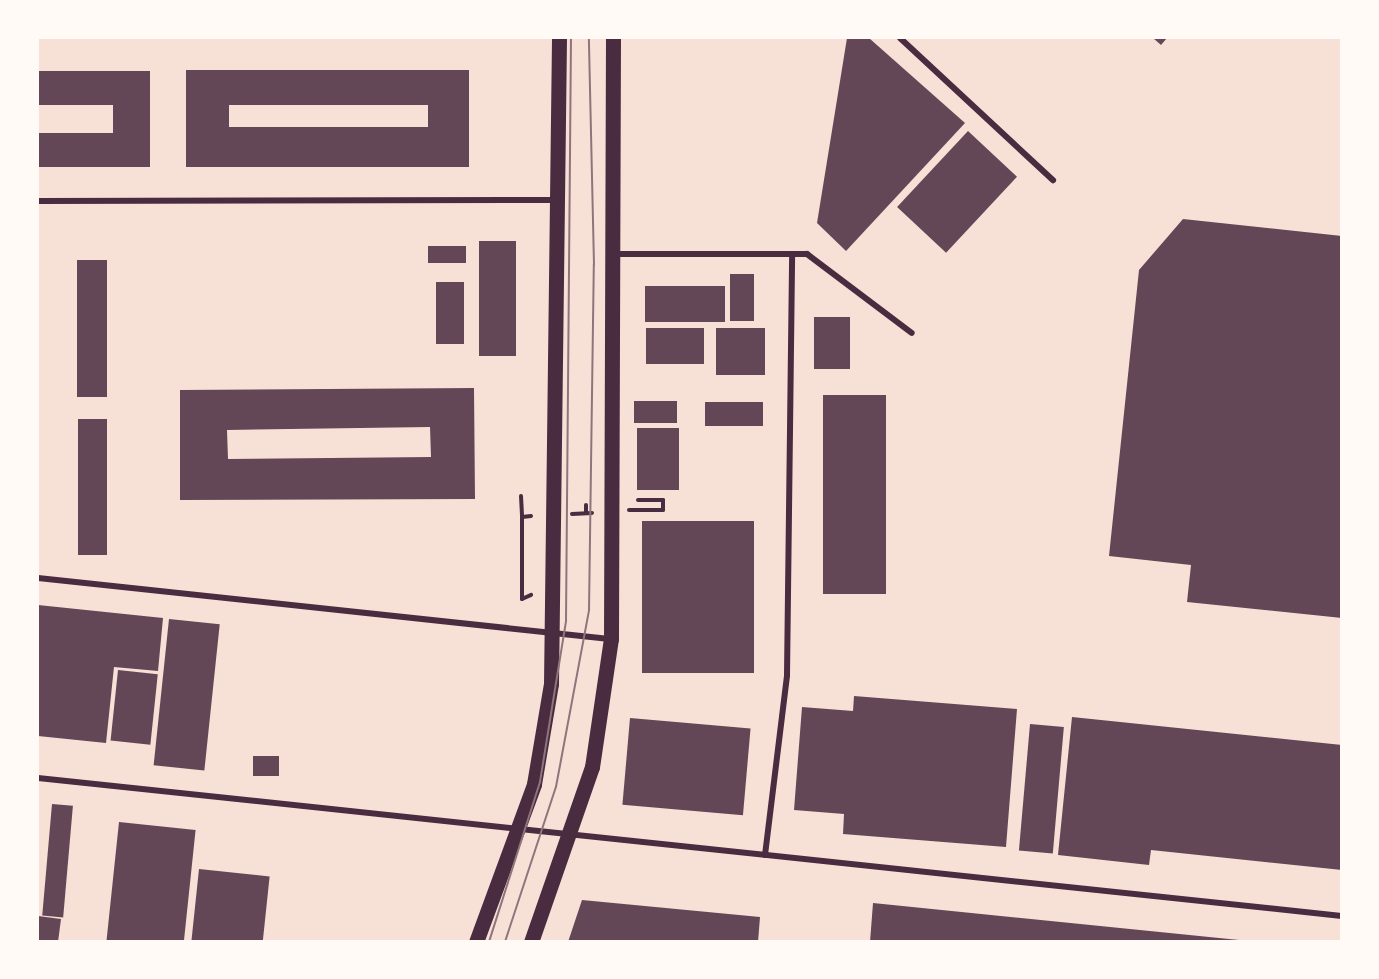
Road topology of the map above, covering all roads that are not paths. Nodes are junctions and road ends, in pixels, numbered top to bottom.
1 (559, 38) edge
2 (613, 38) edge
3 (900, 38) edge
4 (1053, 180) dead end
5 (558, 200) junction
6 (38, 201) edge
7 (614, 254) junction
8 (792, 254) junction
9 (912, 333) dead end
10 (38, 578) edge
11 (555, 632) junction
12 (611, 639) junction
13 (38, 778) edge
14 (518, 830) junction
15 (571, 834) junction
16 (765, 855) junction
17 (1341, 916) edge
18 (476, 942) edge
19 (531, 942) edge

1 - 5 main road
2 - 7 main road
3 - 4 street
5 - 6 street
5 - 11 main road
7 - 8 street
7 - 12 main road
8 - 9 street
8 - 16 street
10 - 11 street
11 - 12 street
11 - 14 main road
12 - 15 main road
13 - 14 street
14 - 15 street
14 - 18 main road
15 - 16 street
15 - 19 main road
16 - 17 street

